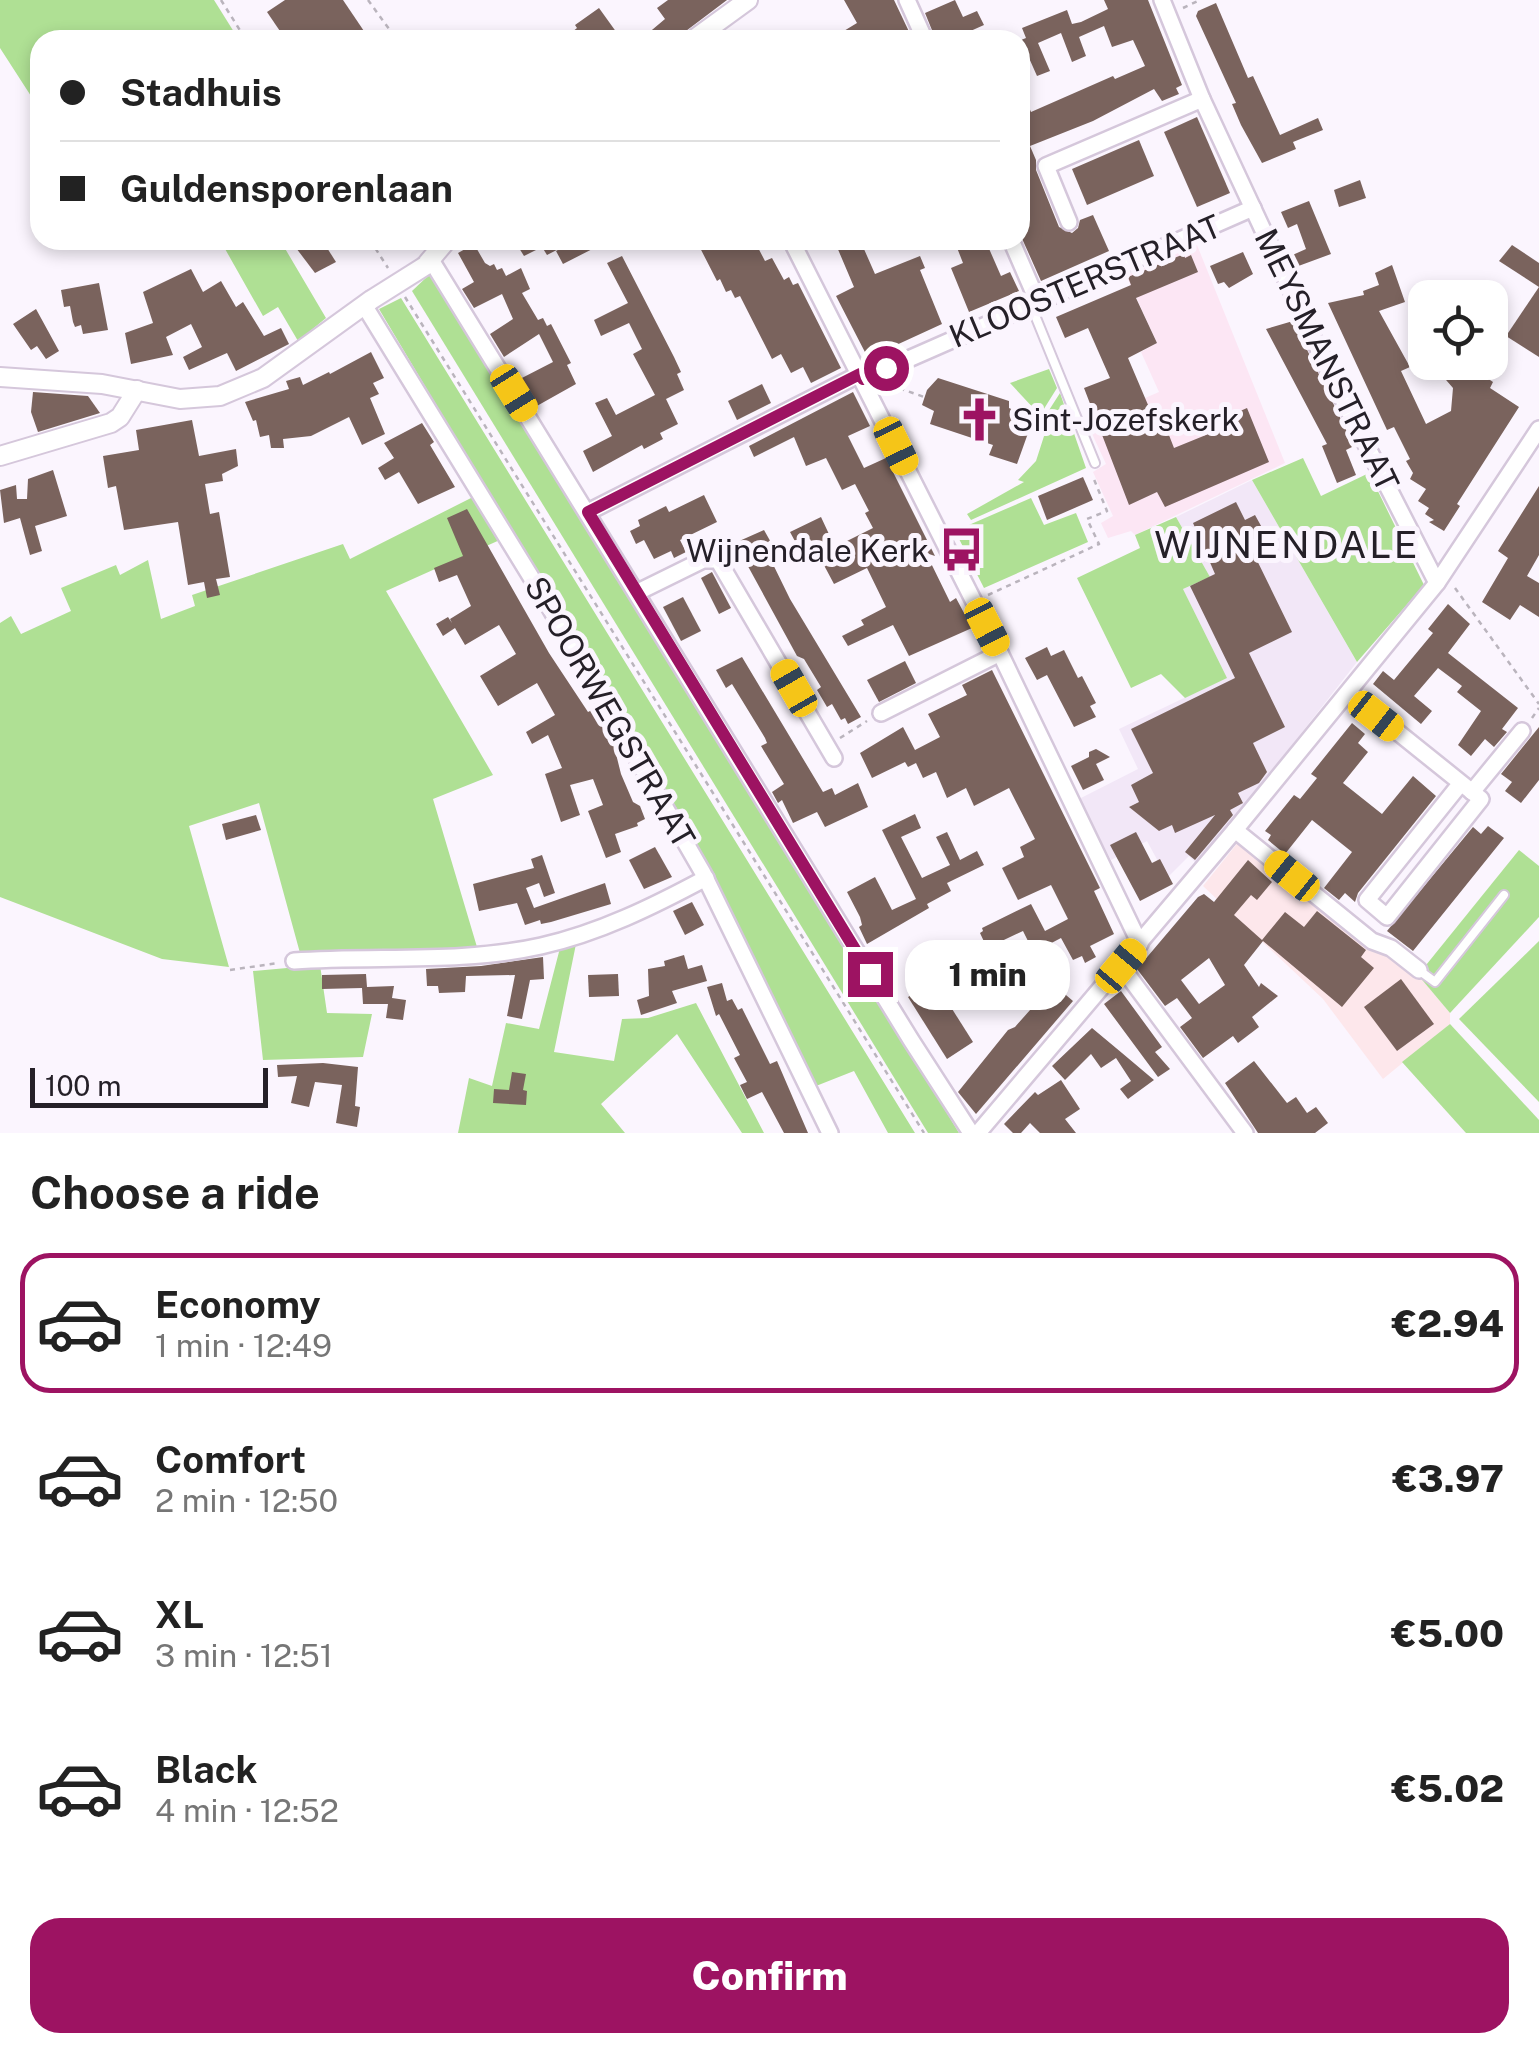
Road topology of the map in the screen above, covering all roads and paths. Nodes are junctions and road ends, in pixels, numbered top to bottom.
1 (221, 0) edge
2 (368, 0) edge
3 (748, 0) edge
4 (907, 0) edge
5 (1200, 0) edge
6 (1165, 8) edge
7 (240, 30) edge
8 (390, 30) edge
9 (707, 30) edge
10 (920, 30) edge
11 (1202, 99) junction
12 (1254, 208) junction
13 (1068, 222) dead end
14 (376, 250) edge
15 (438, 250) edge
16 (797, 250) edge
17 (1015, 250) edge
18 (428, 263) junction
19 (390, 273) dead end
20 (401, 290) dead end
21 (367, 302) junction
22 (1034, 302) junction
23 (0, 377) edge
24 (864, 382) junction
25 (137, 390) junction
26 (927, 398) dead end
27 (1539, 429) edge
28 (0, 456) edge
29 (1096, 462) joint
30 (588, 512) junction
31 (1441, 578) junction
32 (638, 592) junction
33 (974, 602) junction
34 (1000, 653) junction
35 (1348, 694) junction
36 (1539, 704) edge
37 (881, 712) joint
38 (1522, 730) dead end
39 (831, 752) joint
40 (1466, 787) junction
41 (1236, 830) junction
42 (706, 878) junction
43 (1504, 895) dead end
44 (1140, 944) junction
45 (294, 961) joint
46 (1121, 966) junction
47 (230, 970) dead end
48 (1419, 970) joint
49 (830, 1133) edge
50 (924, 1133) edge
51 (975, 1133) edge
52 (1245, 1133) edge

1 - 7 path
2 - 8 path
3 - 9 street
4 - 10 street
5 - 6 path
6 - 11 street, MEYSMANSTRAAT
11 - 12 street, MEYSMANSTRAAT
11 - 13 street
12 - 22 street, KLOOSTERSTRAAT
12 - 31 street, MEYSMANSTRAAT
14 - 19 path
15 - 18 street
16 - 24 street
17 - 22 street
18 - 21 street, bridge
18 - 30 street
20 - 50 path
21 - 25 street
21 - 42 street, SPOORWEGSTRAAT
22 - 24 street, KLOOSTERSTRAAT
22 - 29 lane
23 - 25 street
24 - 26 path
24 - 30 street, KLOOSTERSTRAAT
24 - 33 street
25 - 28 street
27 - 31 street
29 - 33 path
30 - 32 street
31 - 35 street
31 - 36 path
32 - 39 street
32 - 51 street
33 - 34 street
34 - 37 street
34 - 44 street
35 - 40 street
35 - 41 street
37 - 39 path
38 - 40 street
40 - 40 street
41 - 44 street
41 - 48 street
42 - 45 street
42 - 49 street, SPOORWEGSTRAAT
43 - 48 lane
44 - 46 street
45 - 47 path
46 - 51 street
46 - 52 street

